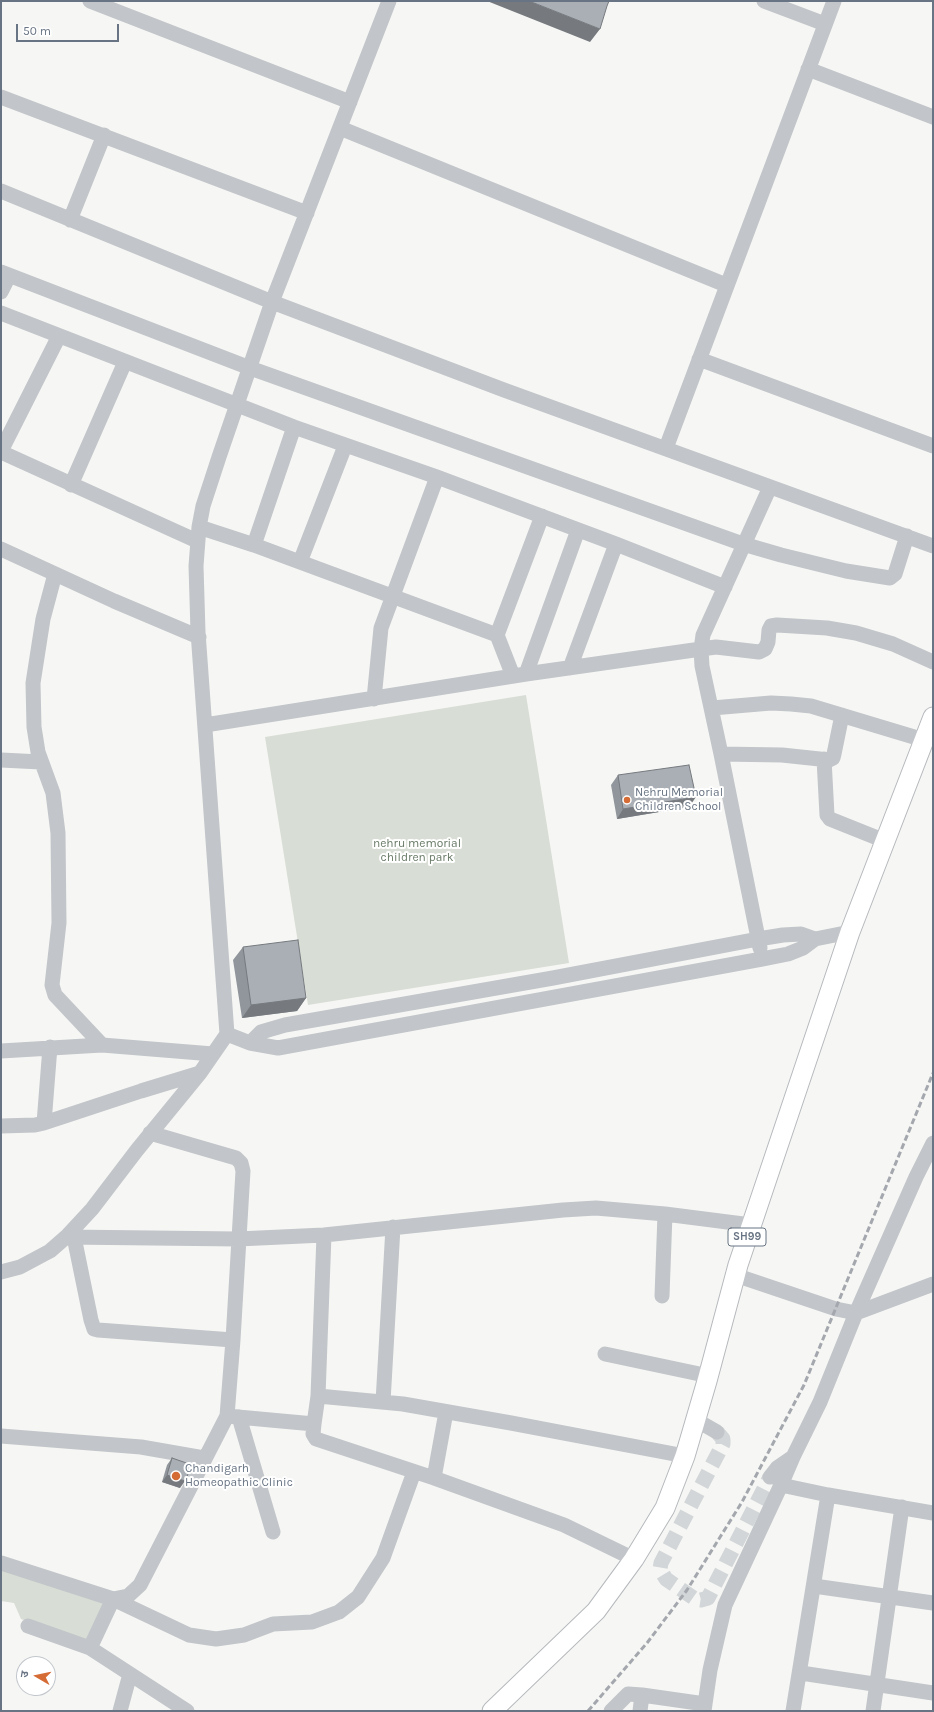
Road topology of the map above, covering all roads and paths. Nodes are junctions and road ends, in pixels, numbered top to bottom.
1 (90, 1) edge
2 (389, 1) edge
3 (764, 1) edge
4 (834, 1) edge
5 (825, 24) junction
6 (808, 69) junction
7 (1, 97) edge
8 (350, 102) junction
9 (933, 117) edge
10 (340, 128) junction
11 (104, 135) junction
12 (1, 191) edge
13 (307, 213) junction
14 (70, 220) junction
15 (5, 274) edge
16 (726, 285) junction
17 (1, 292) edge
18 (272, 302) junction
19 (1, 313) edge
20 (59, 336) junction
21 (699, 360) junction
22 (125, 362) junction
23 (250, 368) junction
24 (236, 404) junction
25 (294, 427) junction
26 (345, 446) junction
27 (933, 446) edge
28 (666, 448) junction
29 (1, 451) edge
30 (437, 477) junction
31 (71, 485) junction
32 (770, 486) junction
33 (542, 516) junction
34 (578, 530) junction
35 (198, 534) junction
36 (907, 536) junction
37 (931, 540) edge
38 (616, 544) junction
39 (743, 544) junction
40 (254, 545) junction
41 (1, 549) edge
42 (300, 562) junction
43 (54, 574) junction
44 (724, 587) junction
45 (393, 596) junction
46 (497, 635) junction
47 (199, 637) junction
48 (700, 649) junction
49 (933, 662) edge
50 (570, 668) junction
51 (519, 675) junction
52 (374, 699) junction
53 (712, 708) junction
54 (842, 715) junction
55 (933, 717) edge
56 (205, 726) junction
57 (924, 740) junction
58 (721, 754) junction
59 (824, 759) junction
60 (1, 760) edge
61 (41, 762) junction
62 (885, 841) junction
63 (850, 932) junction
64 (815, 938) junction
65 (758, 939) junction
66 (762, 959) junction
67 (553, 978) junction
68 (557, 997) junction
69 (227, 1034) junction
70 (250, 1043) junction
71 (102, 1045) junction
72 (50, 1047) junction
73 (1, 1051) edge
74 (213, 1054) junction
75 (200, 1073) junction
76 (44, 1123) junction
77 (1, 1126) edge
78 (150, 1133) junction
79 (933, 1143) edge
80 (665, 1214) junction
81 (751, 1225) junction
82 (393, 1227) junction
83 (324, 1235) junction
84 (70, 1237) junction
85 (238, 1239) junction
86 (1, 1272) edge
87 (735, 1275) junction
88 (933, 1284) edge
89 (662, 1296) dead end
90 (856, 1313) junction
91 (233, 1340) junction
92 (605, 1354) dead end
93 (709, 1376) junction
94 (318, 1396) junction
95 (384, 1402) junction
96 (446, 1412) junction
97 (233, 1416) junction
98 (696, 1420) junction
99 (314, 1424) junction
100 (717, 1432) dead end
101 (1, 1436) edge
102 (685, 1456) junction
103 (204, 1458) junction
104 (414, 1472) junction
105 (434, 1478) junction
106 (775, 1481) junction
107 (828, 1495) junction
108 (902, 1507) junction
109 (933, 1513) edge
110 (273, 1532) dead end
111 (634, 1559) junction
112 (1, 1563) edge
113 (814, 1586) junction
114 (889, 1597) junction
115 (113, 1599) junction
116 (933, 1603) edge
117 (28, 1626) dead end
118 (90, 1648) junction
119 (801, 1673) junction
120 (130, 1674) junction
121 (877, 1684) junction
122 (933, 1693) edge
123 (642, 1694) junction
124 (705, 1707) edge
125 (120, 1711) edge
126 (187, 1711) edge
127 (492, 1711) edge
128 (611, 1711) edge
129 (640, 1711) edge
130 (793, 1711) edge
131 (873, 1711) edge

1 - 8 street
2 - 8 street
3 - 5 street
4 - 5 street
5 - 6 street
6 - 9 street
6 - 16 street
7 - 11 street
8 - 10 street
10 - 13 street
10 - 16 street
11 - 13 street
11 - 14 street
12 - 14 street
13 - 18 street
14 - 18 street
15 - 17 street
15 - 23 street
16 - 21 street
18 - 23 street
18 - 28 street
19 - 20 street
20 - 22 street
20 - 29 street
21 - 27 street
21 - 28 street
22 - 24 street
22 - 31 street
23 - 24 street
23 - 39 street
24 - 25 street
24 - 35 street
25 - 26 street
25 - 40 street
26 - 30 street
26 - 42 street
28 - 32 street
29 - 31 street
30 - 33 street
30 - 45 street
31 - 35 street
32 - 36 street
32 - 39 street
33 - 34 street
33 - 46 street
34 - 38 street
34 - 51 street
35 - 40 street
35 - 47 street
36 - 37 street
36 - 39 street
38 - 44 street
38 - 50 street
39 - 44 street
40 - 42 street
41 - 43 street
42 - 45 street
43 - 47 street
43 - 61 street
44 - 48 street
45 - 46 street
45 - 52 street
46 - 51 street
47 - 56 street
48 - 49 street
48 - 50 street
48 - 53 street
50 - 51 street
51 - 52 street
52 - 56 street
53 - 54 street
53 - 58 street
54 - 57 street
54 - 59 street
55 - 57 main road, SH99
56 - 69 street
57 - 62 main road, SH99
58 - 59 street
58 - 65 street
59 - 62 street
60 - 61 street
61 - 71 street
62 - 63 main road, SH99
63 - 64 street
63 - 81 main road, SH99
64 - 65 street
64 - 66 street
65 - 66 street
65 - 67 street
66 - 68 street
67 - 68 street
67 - 70 street
68 - 70 street
69 - 70 street
69 - 74 street
71 - 72 street
71 - 74 street
72 - 73 street
72 - 76 street
74 - 75 street
75 - 76 street
75 - 78 street
76 - 77 street
78 - 84 street
78 - 85 street
79 - 90 street
80 - 81 street
80 - 82 street
80 - 89 street
81 - 87 main road, SH99
82 - 83 street
82 - 95 street
83 - 85 street
83 - 94 street
84 - 85 street
84 - 86 street
84 - 91 street
85 - 91 street
87 - 90 street
87 - 93 main road, SH99
88 - 90 street
90 - 106 street
91 - 97 street
92 - 93 street
93 - 98 main road, SH99
94 - 95 street
94 - 99 street
95 - 96 street
96 - 102 street
96 - 105 street
97 - 99 street
97 - 103 street
97 - 110 street
98 - 100 street
98 - 102 main road, SH99
99 - 104 street
101 - 103 street
102 - 111 main road, SH99
103 - 115 street
104 - 105 street
104 - 115 street
105 - 111 street
106 - 107 street
106 - 124 street
107 - 108 street
107 - 113 street
108 - 109 street
108 - 114 street
111 - 127 main road, SH99
112 - 115 street
113 - 114 street
113 - 119 street
114 - 116 street
114 - 121 street
115 - 118 street
117 - 118 street
118 - 120 street
119 - 121 street
119 - 130 street
120 - 125 street
120 - 126 street
121 - 122 street
121 - 131 street
123 - 124 street
123 - 128 street
123 - 129 street

